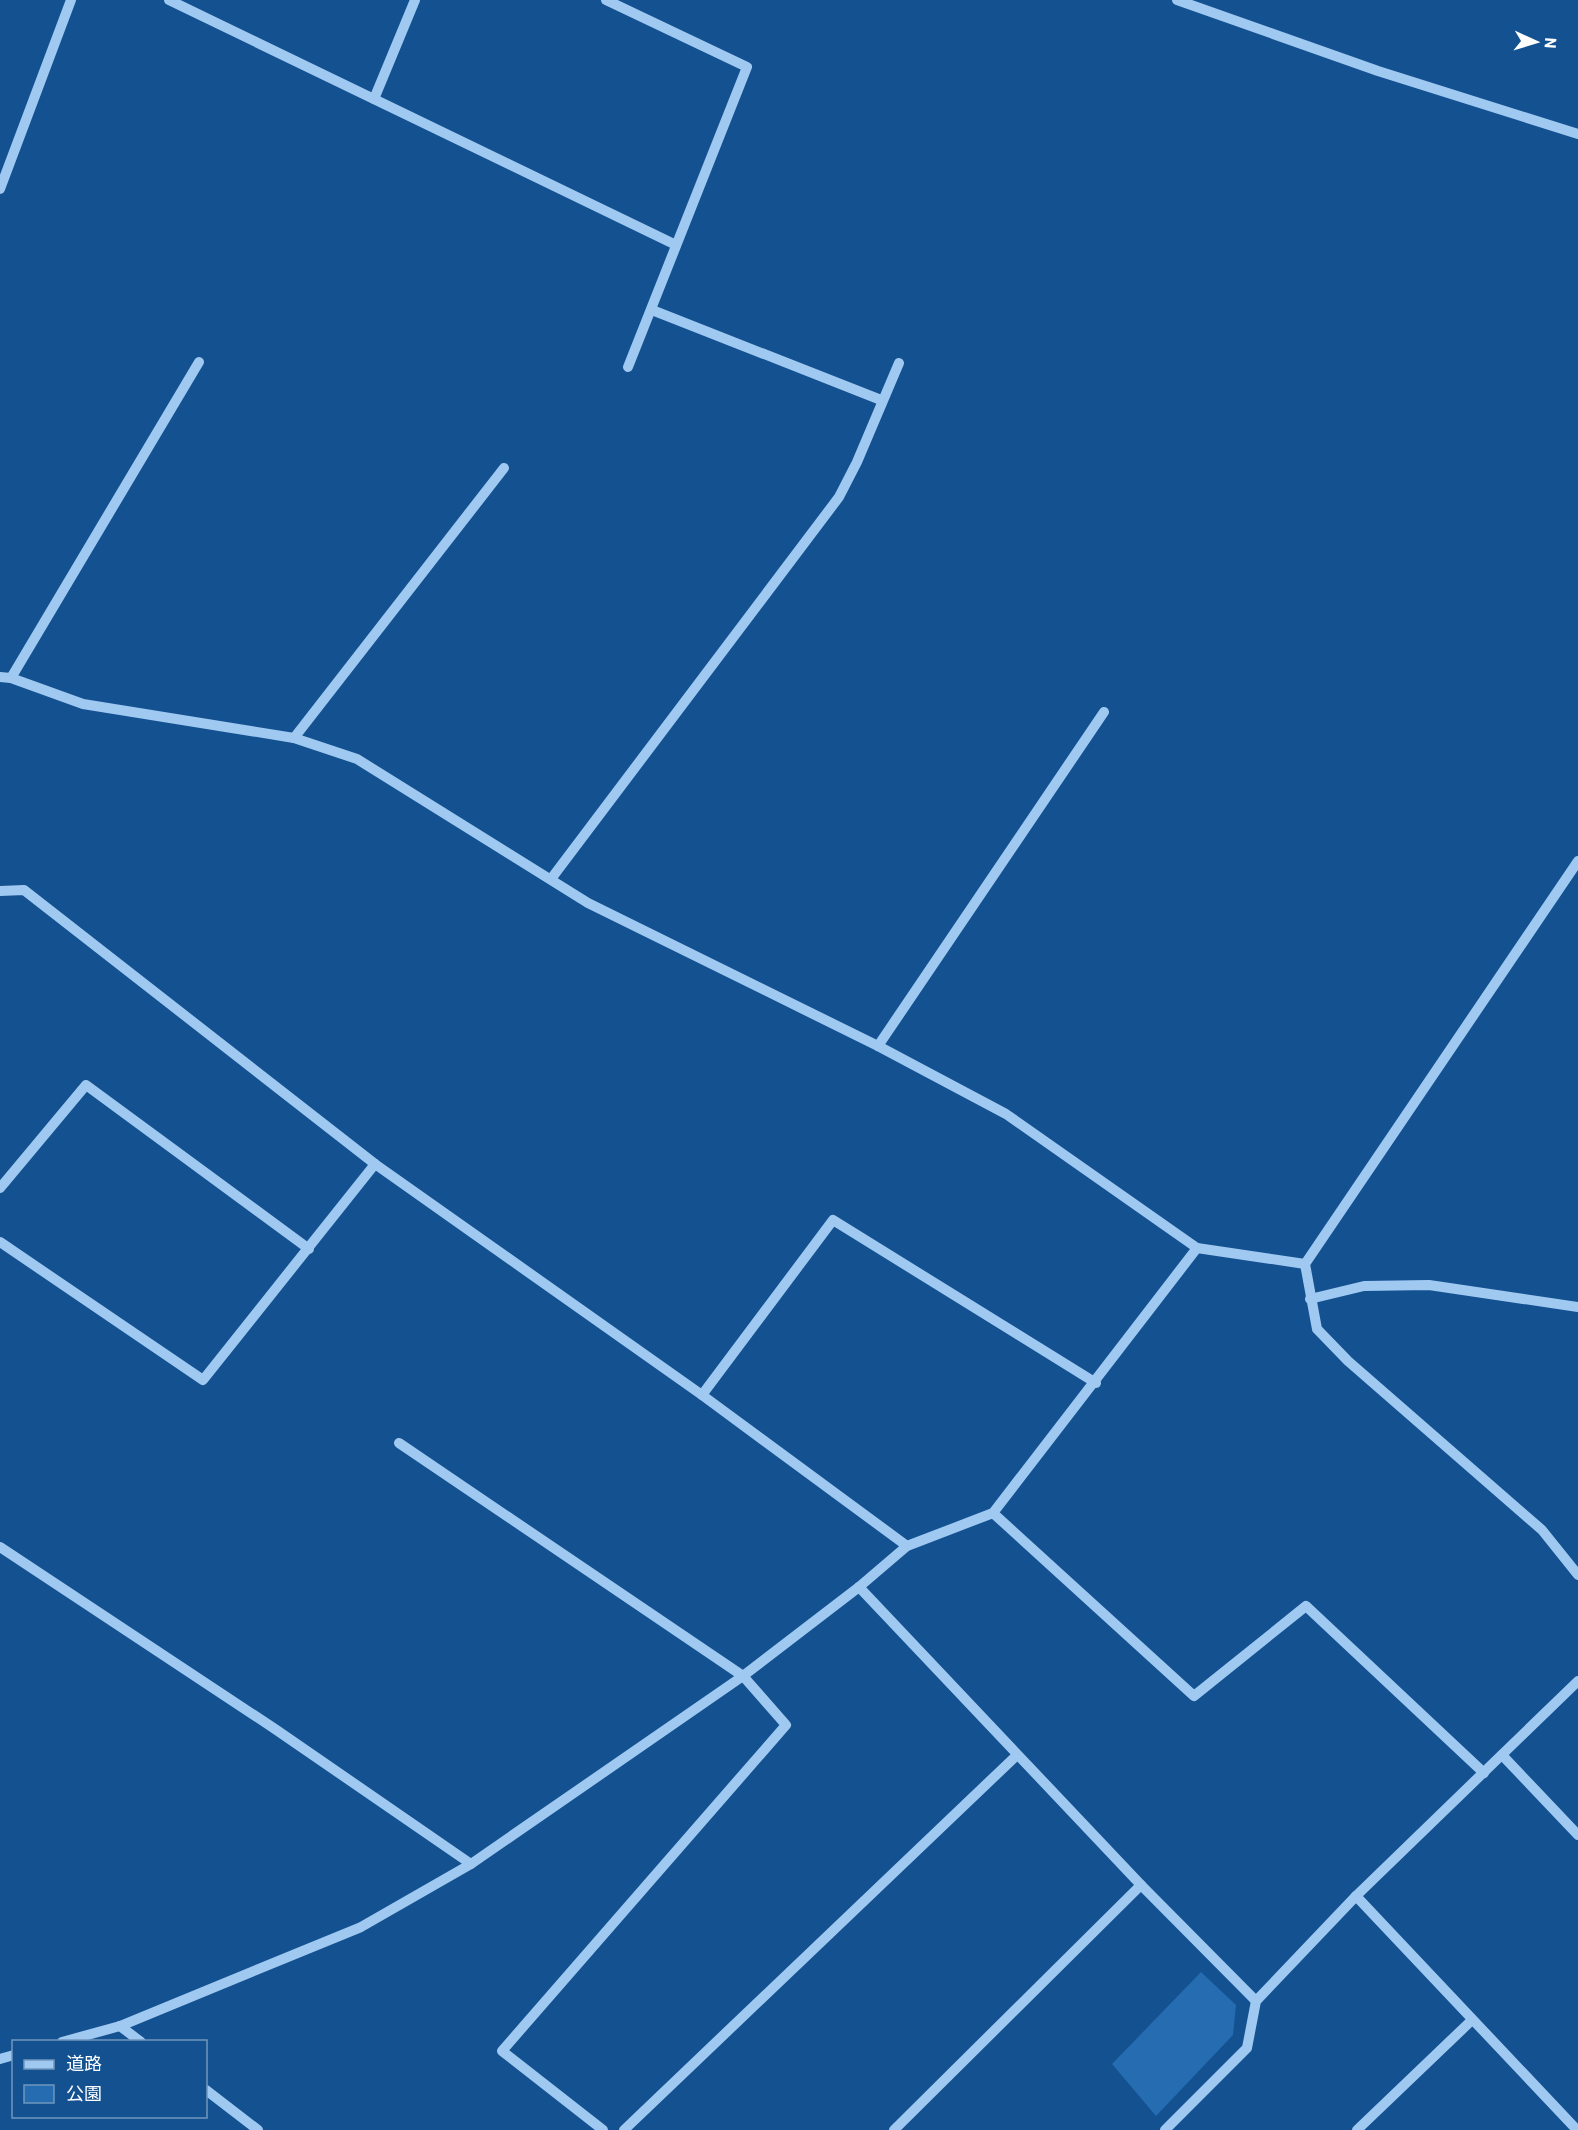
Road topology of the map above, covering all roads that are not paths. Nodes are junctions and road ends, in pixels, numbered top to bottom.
1 (71, 0) edge
2 (169, 0) edge
3 (415, 0) edge
4 (606, 0) edge
5 (1177, 0) edge
6 (374, 99) junction
7 (1578, 134) edge
8 (0, 189) edge
9 (676, 245) junction
10 (652, 310) junction
11 (199, 362) dead end
12 (899, 363) dead end
13 (628, 367) dead end
14 (881, 400) junction
15 (504, 468) dead end
16 (5, 678) edge
17 (1104, 712) dead end
18 (294, 738) junction
19 (1578, 861) edge
20 (551, 879) junction
21 (0, 891) edge
22 (878, 1046) junction
23 (375, 1164) junction
24 (0, 1188) edge
25 (0, 1242) edge
26 (1197, 1248) junction
27 (309, 1249) junction
28 (1305, 1264) junction
29 (1310, 1299) junction
30 (1578, 1307) edge
31 (1096, 1383) junction
32 (702, 1395) junction
33 (399, 1443) dead end
34 (993, 1513) junction
35 (907, 1546) junction
36 (0, 1547) edge
37 (1578, 1575) edge
38 (859, 1587) junction
39 (743, 1676) junction
40 (1578, 1681) edge
41 (1017, 1755) junction
42 (1502, 1755) junction
43 (1484, 1773) junction
44 (1578, 1835) edge
45 (471, 1864) junction
46 (1141, 1885) junction
47 (1356, 1896) junction
48 (1256, 2001) junction
49 (1472, 2020) junction
50 (120, 2026) junction
51 (69, 2040) edge
52 (138, 2040) edge
53 (207, 2091) edge
54 (258, 2130) edge
55 (603, 2130) edge
56 (624, 2130) edge
57 (894, 2130) edge
58 (1165, 2130) edge
59 (1357, 2130) edge
60 (1577, 2130) edge

1 - 8 street
2 - 6 street
3 - 6 street
4 - 9 street
5 - 7 street
6 - 9 street
9 - 10 street
10 - 13 street
10 - 14 street
11 - 16 street
12 - 14 street
14 - 20 street
15 - 18 street
16 - 18 street
17 - 22 street
18 - 20 street
19 - 28 street
20 - 22 street
21 - 23 street
22 - 26 street
23 - 27 street
23 - 32 street
24 - 27 street
25 - 27 street
26 - 28 street
26 - 31 street
28 - 29 street
29 - 30 street
29 - 37 street
31 - 32 street
31 - 34 street
32 - 35 street
33 - 39 street
34 - 35 street
34 - 43 street
35 - 38 street
36 - 45 street
38 - 39 street
38 - 41 street
39 - 45 street
39 - 55 street
40 - 42 street
41 - 46 street
41 - 56 street
42 - 43 street
42 - 44 street
43 - 47 street
45 - 50 street
46 - 48 street
46 - 57 street
47 - 48 street
47 - 49 street
48 - 58 street
49 - 59 street
49 - 60 street
50 - 51 street
50 - 52 street
53 - 54 street

